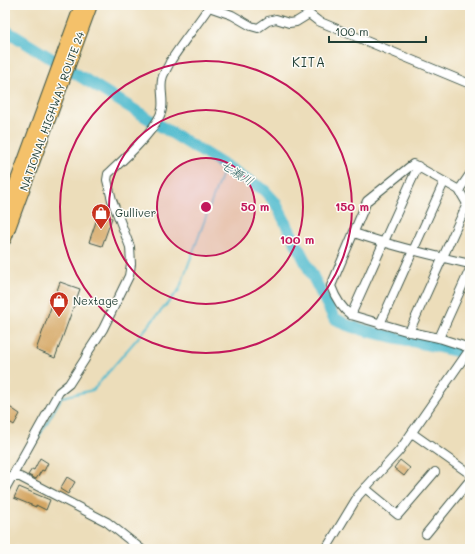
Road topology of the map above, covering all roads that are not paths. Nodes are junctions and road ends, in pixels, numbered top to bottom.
1 (81, 5) edge
2 (91, 5) edge
3 (307, 5) edge
4 (309, 14) junction
5 (69, 53) junction
6 (470, 84) edge
7 (54, 93) junction
8 (418, 166) junction
9 (470, 174) edge
10 (444, 182) junction
11 (459, 190) junction
12 (468, 206) edge
13 (5, 213) edge
14 (354, 232) junction
15 (5, 239) edge
16 (383, 243) junction
17 (413, 251) junction
18 (442, 258) junction
19 (470, 264) edge
20 (470, 268) edge
21 (351, 315) junction
22 (380, 324) junction
23 (409, 332) junction
24 (439, 338) junction
25 (470, 349) edge
26 (412, 433) junction
27 (435, 472) dead end
28 (470, 474) edge
29 (9, 477) edge
30 (470, 480) edge
31 (365, 488) junction
32 (5, 489) edge
33 (426, 534) dead end
34 (141, 549) edge
35 (326, 549) edge

1 - 5 highway, NATIONAL HIGHWAY ROUTE 24
2 - 5 highway, NATIONAL HIGHWAY ROUTE 24
3 - 4 street
4 - 6 street
4 - 29 street
5 - 7 highway, NATIONAL HIGHWAY ROUTE 24
7 - 13 highway, NATIONAL HIGHWAY ROUTE 24
7 - 15 highway, NATIONAL HIGHWAY ROUTE 24
8 - 10 street
8 - 14 street
8 - 16 street
9 - 11 street
10 - 11 street
10 - 17 street
11 - 12 street
12 - 18 street
14 - 16 street
14 - 21 street
16 - 17 street
16 - 21 street
17 - 18 street
17 - 22 street
18 - 19 street
18 - 23 street
20 - 24 street
21 - 22 street
22 - 23 street
23 - 24 street
24 - 25 street
25 - 26 street
26 - 28 street
26 - 31 street
27 - 31 street
29 - 32 street
29 - 34 street
30 - 33 street
31 - 35 street

